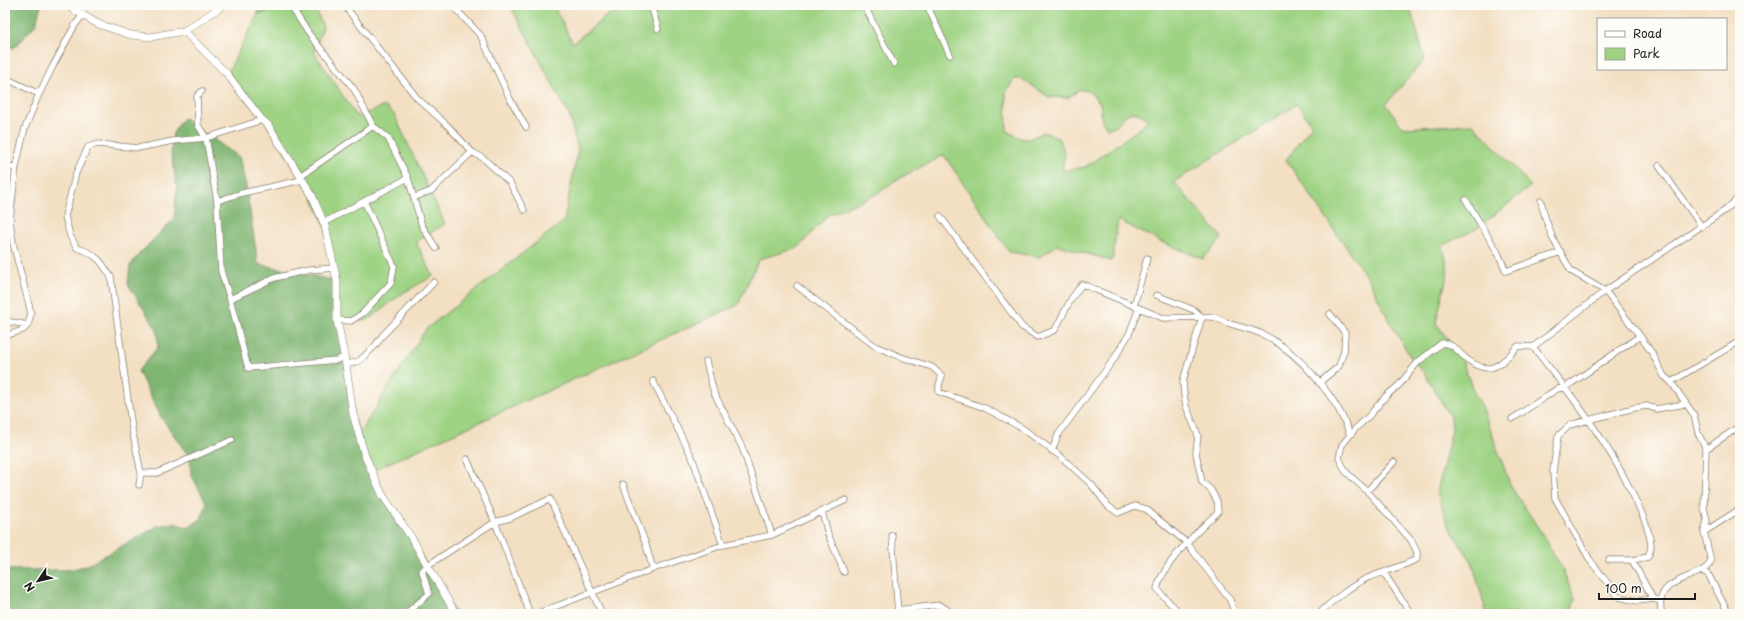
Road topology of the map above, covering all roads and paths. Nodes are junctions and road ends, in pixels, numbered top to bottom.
1 (66, 5) edge
2 (224, 5) edge
3 (290, 5) edge
4 (344, 5) edge
5 (452, 5) edge
6 (651, 5) edge
7 (864, 5) edge
8 (927, 5) edge
9 (83, 15) junction
10 (658, 29) dead end
11 (184, 31) junction
12 (950, 55) dead end
13 (894, 64) dead end
14 (5, 78) edge
15 (202, 91) dead end
16 (39, 94) junction
17 (1740, 95) edge
18 (1740, 100) edge
19 (262, 120) junction
20 (373, 126) junction
21 (526, 127) dead end
22 (206, 138) junction
23 (472, 152) junction
24 (5, 165) edge
25 (1659, 166) dead end
26 (16, 168) junction
27 (301, 178) junction
28 (408, 178) junction
29 (1740, 196) edge
30 (415, 197) junction
31 (1466, 200) dead end
32 (217, 201) junction
33 (364, 201) junction
34 (1541, 201) dead end
35 (524, 210) dead end
36 (940, 216) dead end
37 (8, 219) edge
38 (323, 223) junction
39 (1702, 227) junction
40 (436, 248) dead end
41 (1561, 252) junction
42 (1147, 258) dead end
43 (334, 268) junction
44 (434, 282) dead end
45 (797, 286) dead end
46 (1605, 291) junction
47 (1156, 295) dead end
48 (230, 299) junction
49 (1136, 307) junction
50 (1330, 314) dead end
51 (1202, 317) junction
52 (337, 320) junction
53 (5, 321) edge
54 (28, 325) junction
55 (5, 336) edge
56 (1640, 336) junction
57 (1740, 341) edge
58 (1533, 347) junction
59 (344, 357) junction
60 (706, 361) dead end
61 (346, 365) junction
62 (653, 381) dead end
63 (1671, 382) junction
64 (1319, 384) junction
65 (1566, 387) junction
66 (1685, 404) junction
67 (1512, 419) dead end
68 (1589, 419) junction
69 (1346, 422) junction
70 (1361, 423) junction
71 (1740, 426) edge
72 (1350, 435) junction
73 (232, 440) dead end
74 (1706, 449) junction
75 (1052, 451) junction
76 (467, 458) dead end
77 (1394, 462) dead end
78 (141, 473) junction
79 (623, 484) dead end
80 (139, 485) dead end
81 (1368, 491) junction
82 (846, 500) dead end
83 (1740, 509) edge
84 (822, 512) junction
85 (495, 522) junction
86 (1704, 532) junction
87 (772, 535) junction
88 (892, 536) dead end
89 (1187, 543) junction
90 (723, 545) junction
91 (1609, 560) dead end
92 (1632, 560) junction
93 (428, 565) junction
94 (652, 569) junction
95 (1702, 571) junction
96 (844, 572) dead end
97 (1384, 573) junction
98 (593, 591) junction
99 (1653, 599) junction
100 (1662, 601) junction
101 (898, 612) edge
102 (952, 613) dead end
103 (405, 614) edge
104 (456, 614) edge
105 (530, 614) edge
106 (536, 614) edge
107 (602, 614) edge
108 (1181, 614) edge
109 (1235, 614) edge
110 (1320, 614) edge
111 (1411, 614) edge
112 (1662, 614) edge
113 (1729, 614) edge

1 - 9 street
2 - 11 street
3 - 20 street
4 - 23 street
5 - 21 street
6 - 10 street
7 - 13 street
8 - 12 street
9 - 11 street
9 - 16 street
11 - 19 street
14 - 16 street
15 - 22 street
16 - 26 street
17 - 18 street
19 - 22 street
19 - 27 street
20 - 27 street
20 - 28 street
22 - 32 street
22 - 78 street
23 - 30 street
23 - 35 street
24 - 26 street
25 - 39 street
26 - 37 street
27 - 32 street
27 - 38 street
28 - 30 street
28 - 33 street
29 - 39 street
30 - 40 street
31 - 41 street
32 - 48 street
33 - 38 street
33 - 52 street
34 - 41 street
36 - 49 street
37 - 54 street
38 - 43 street
39 - 46 street
41 - 46 street
42 - 49 street
43 - 48 street
43 - 52 street
44 - 61 street
45 - 75 street
46 - 56 street
46 - 58 street
47 - 51 street
48 - 59 street
49 - 51 street
49 - 75 street
50 - 64 street
51 - 64 street
51 - 89 street
52 - 59 street
53 - 54 street
54 - 55 street
56 - 63 street
56 - 65 street
57 - 63 street
58 - 65 street
58 - 70 street
59 - 61 street
60 - 87 street
61 - 93 street
62 - 90 street
63 - 66 street
64 - 69 street
65 - 67 street
65 - 68 street
66 - 68 street
66 - 74 street
68 - 92 street
68 - 99 street
69 - 70 street
69 - 72 street
70 - 72 street
71 - 74 street
72 - 81 street
73 - 78 street
74 - 86 street
75 - 89 street
76 - 85 street
77 - 81 street
78 - 80 street
79 - 94 street
81 - 97 street
82 - 84 street
83 - 86 street
84 - 87 street
84 - 96 street
85 - 93 street
85 - 98 street
85 - 105 street
86 - 95 street
87 - 90 street
88 - 101 street
89 - 108 street
89 - 109 street
90 - 94 street
91 - 92 street
92 - 99 street
93 - 103 street
93 - 104 street
94 - 98 street
95 - 100 street
95 - 113 street
97 - 110 street
97 - 111 street
98 - 106 street
98 - 107 street
99 - 100 street
100 - 112 street
101 - 102 street

